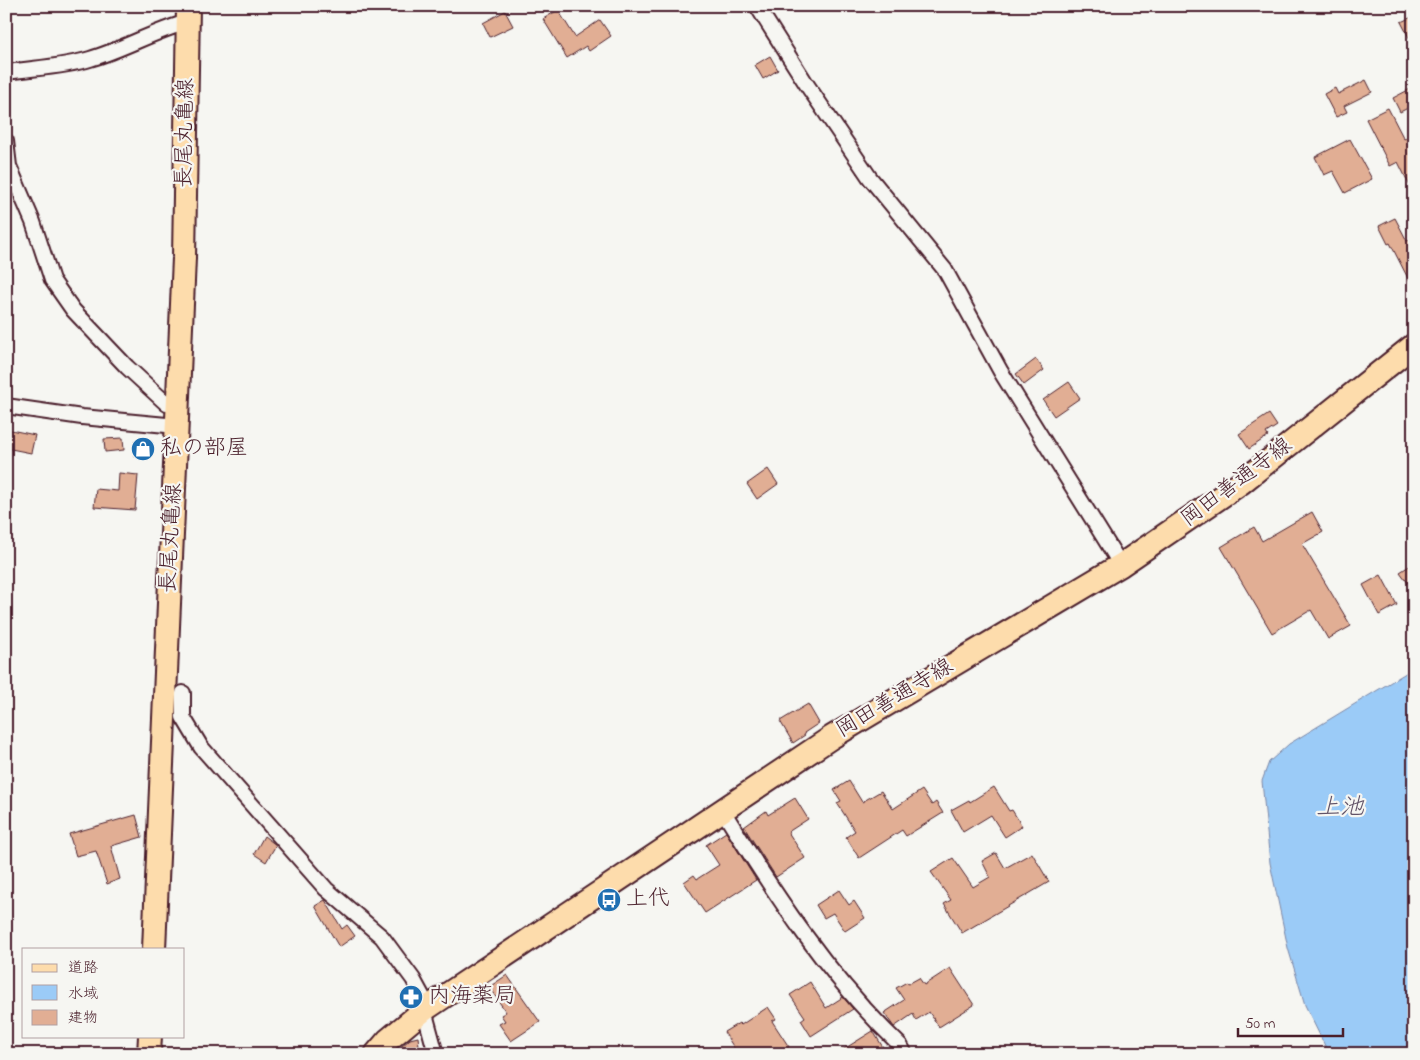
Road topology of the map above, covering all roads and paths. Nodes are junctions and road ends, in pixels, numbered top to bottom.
1 (757, 6) edge
2 (191, 12) edge
3 (6, 72) edge
4 (6, 141) edge
5 (1414, 345) edge
6 (178, 403) junction
7 (6, 406) edge
8 (177, 426) junction
9 (1121, 565) junction
10 (183, 693) dead end
11 (173, 717) junction
12 (723, 811) junction
13 (154, 948) edge
14 (424, 1010) junction
15 (150, 1038) edge
16 (149, 1054) edge
17 (376, 1054) edge
18 (436, 1054) edge
19 (905, 1054) edge

1 - 9 street
2 - 3 street
2 - 6 main road, 長尾丸亀線
4 - 6 street
5 - 9 main road, 岡田善通寺線
6 - 8 main road, 長尾丸亀線
7 - 8 street
8 - 11 main road, 長尾丸亀線
9 - 12 main road, 岡田善通寺線
10 - 11 street
11 - 13 main road, 長尾丸亀線
11 - 14 street
12 - 14 main road, 岡田善通寺線
12 - 19 street
14 - 17 main road, 岡田善通寺線
14 - 18 street
15 - 16 main road

